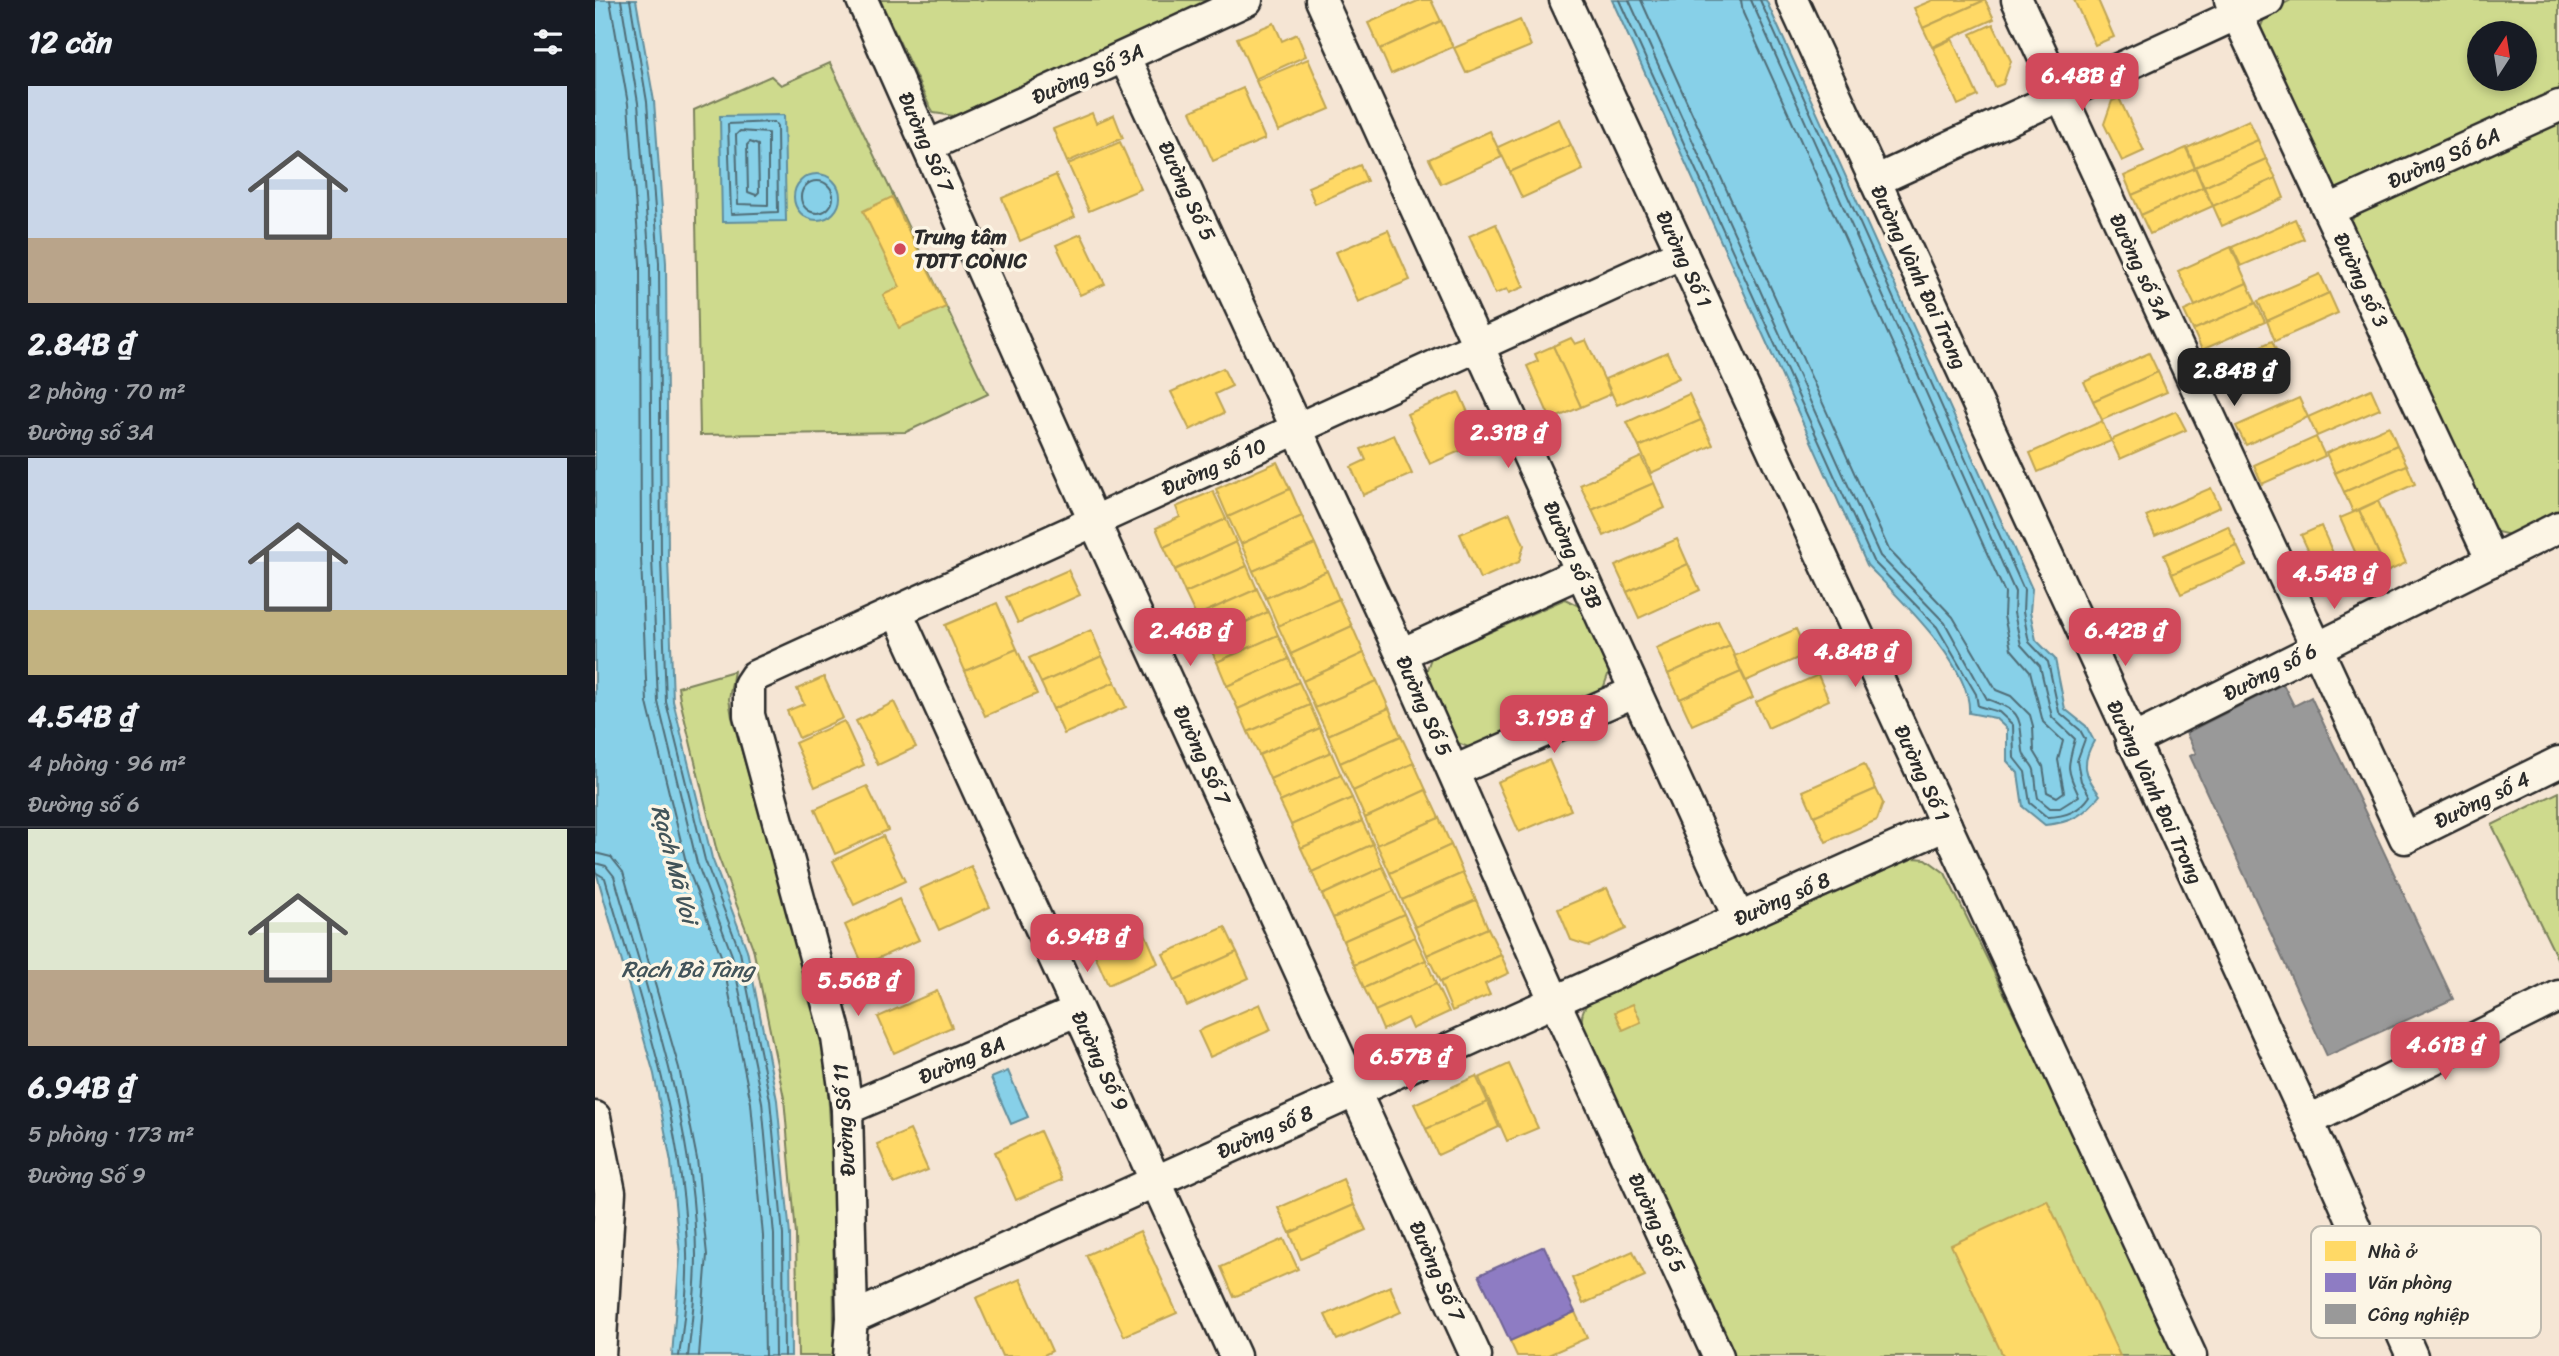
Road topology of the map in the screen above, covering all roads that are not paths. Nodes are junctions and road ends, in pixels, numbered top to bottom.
1 (862, 0) edge
2 (1247, 0) edge
3 (1321, 0) edge
4 (1565, 0) edge
5 (1792, 0) edge
6 (2017, 0) edge
7 (2268, 0) edge
8 (2234, 7) edge
9 (1125, 58) junction
10 (2060, 95) junction
11 (2559, 106) edge
12 (928, 146) junction
13 (1875, 181) junction
14 (2329, 210) junction
15 (1682, 253) junction
16 (1481, 348) junction
17 (1298, 430) junction
18 (1094, 521) junction
19 (2559, 527) edge
20 (2492, 561) junction
21 (1581, 572) junction
22 (897, 612) junction
23 (2318, 648) junction
24 (1401, 654) junction
25 (749, 685) joint
26 (1634, 692) junction
27 (2131, 741) junction
28 (2559, 762) edge
29 (1454, 771) junction
30 (1946, 825) junction
31 (2405, 838) joint
32 (1739, 919) junction
33 (2559, 996) edge
34 (1554, 1000) junction
35 (1076, 1011) junction
36 (1356, 1091) junction
37 (847, 1109) junction
38 (595, 1117) edge
39 (2308, 1121) junction
40 (1156, 1182) junction
41 (603, 1192) edge
42 (2354, 1226) edge
43 (852, 1318) junction
44 (2404, 1338) edge
45 (600, 1356) edge
46 (849, 1356) edge
47 (1235, 1356) edge
48 (1476, 1356) edge
49 (1719, 1356) edge
50 (2192, 1356) edge
51 (2412, 1356) edge

1 - 12 street, Đường Số 7
2 - 9 street, Đường Số 3A
3 - 16 street, Đường số 3B
4 - 15 street, Đường Số 1
5 - 13 street, Đường Vành Đai Trong
6 - 10 street, Đường số 3A
7 - 8 street
8 - 10 street
8 - 14 street, Đường số 3
9 - 12 street, Đường Số 3A
9 - 17 street, Đường Số 5
10 - 13 street
10 - 23 street, Đường số 3A
11 - 14 street, Đường Số 6A
12 - 18 street, Đường Số 7
13 - 27 street, Đường Vành Đai Trong
14 - 20 street, Đường số 3
15 - 16 street, Đường số 10
15 - 30 street, Đường Số 1
16 - 17 street, Đường số 10
16 - 21 street, Đường số 3B
17 - 18 street, Đường số 10
17 - 24 street, Đường Số 5
18 - 22 street, Đường số 10
18 - 36 street, Đường Số 7
19 - 20 street, Đường số 6
20 - 23 street, Đường số 6
21 - 24 street
21 - 26 street, Đường số 3B
22 - 25 street, Đường số 10
22 - 35 street, Đường Số 9
23 - 27 street, Đường số 6
23 - 31 street, Đường số 3A
24 - 29 street, Đường Số 5
25 - 37 street, Đường Số 11
26 - 29 street
26 - 32 street, Đường số 3B
27 - 39 street, Đường Vành Đai Trong
28 - 31 street, Đường số 4
29 - 34 street, Đường Số 5
30 - 32 street, Đường số 8
30 - 50 street, Đường Số 1
32 - 34 street, Đường số 8
33 - 39 street
34 - 36 street, Đường số 8
34 - 49 street, Đường Số 5
35 - 37 street, Đường 8A
35 - 40 street, Đường Số 9
36 - 40 street, Đường số 8
36 - 48 street, Đường Số 7
37 - 43 street, Đường Số 11
38 - 41 street
39 - 42 street, Đường Vành Đai Trong
40 - 43 street, Đường số 8
40 - 47 street, Đường Số 9
41 - 45 street
43 - 46 street, Đường Số 11
44 - 51 street, Đường Vành Đai Trong

